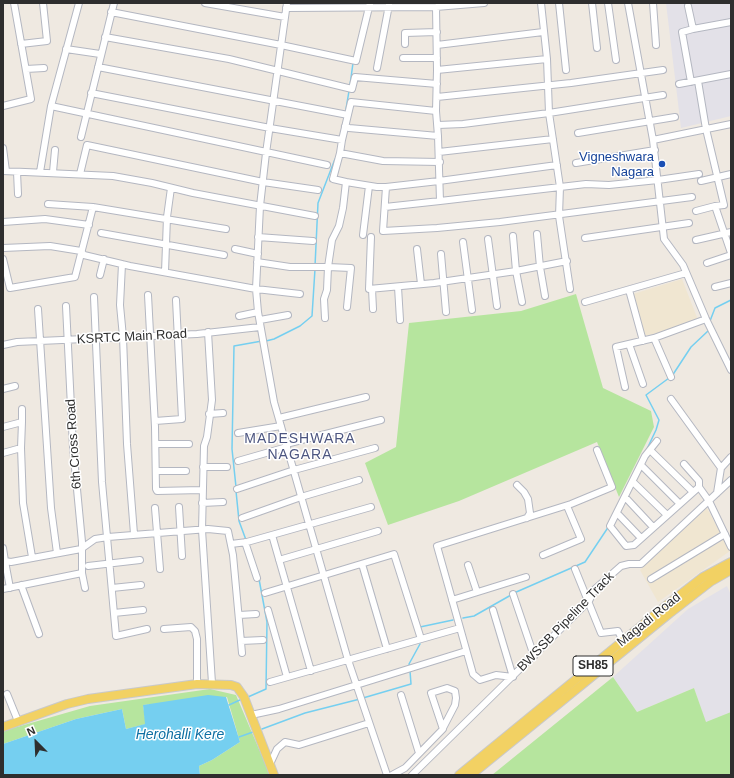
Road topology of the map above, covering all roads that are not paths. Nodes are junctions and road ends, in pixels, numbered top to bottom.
1 (14, 3) edge
2 (43, 3) edge
3 (78, 3) edge
4 (114, 3) edge
5 (205, 3) edge
6 (484, 3) edge
7 (541, 3) edge
8 (559, 3) edge
9 (592, 3) edge
10 (608, 3) edge
11 (628, 3) edge
12 (652, 3) edge
13 (287, 5) edge
14 (318, 5) edge
15 (351, 5) edge
16 (389, 5) edge
17 (368, 6) edge
18 (688, 6) dead end
19 (436, 7) junction
20 (111, 12) junction
21 (285, 17) junction
22 (731, 22) edge
23 (693, 29) junction
24 (437, 32) junction
25 (543, 32) junction
26 (105, 37) junction
27 (21, 44) junction
28 (405, 44) dead end
29 (281, 45) junction
30 (437, 45) junction
31 (656, 45) dead end
32 (597, 48) dead end
33 (66, 49) junction
34 (100, 54) junction
35 (403, 58) dead end
36 (437, 58) junction
37 (547, 59) junction
38 (616, 60) dead end
39 (98, 67) junction
40 (44, 68) dead end
41 (377, 68) dead end
42 (26, 69) junction
43 (437, 70) junction
44 (566, 70) dead end
45 (663, 70) dead end
46 (278, 71) junction
47 (640, 74) junction
48 (731, 74) edge
49 (694, 81) junction
50 (438, 84) junction
51 (679, 84) dead end
52 (548, 86) junction
53 (91, 93) junction
54 (663, 95) dead end
55 (437, 97) junction
56 (646, 98) junction
57 (274, 99) junction
58 (3, 106) edge
59 (51, 106) junction
60 (436, 111) junction
61 (86, 113) junction
62 (549, 113) junction
63 (348, 115) junction
64 (675, 117) dead end
65 (650, 121) junction
66 (731, 124) edge
67 (438, 125) junction
68 (345, 126) junction
69 (270, 128) junction
70 (706, 129) junction
71 (578, 133) dead end
72 (438, 136) junction
73 (81, 137) dead end
74 (554, 139) junction
75 (342, 140) junction
76 (654, 140) junction
77 (3, 148) edge
78 (56, 150) dead end
79 (655, 150) junction
80 (439, 152) junction
81 (266, 153) junction
82 (340, 153) junction
83 (440, 162) junction
84 (576, 163) dead end
85 (327, 165) dead end
86 (557, 165) junction
87 (4, 171) edge
88 (17, 172) junction
89 (40, 172) junction
90 (53, 172) junction
91 (80, 174) junction
92 (698, 174) dead end
93 (731, 174) edge
94 (716, 177) junction
95 (658, 180) junction
96 (439, 181) junction
97 (701, 181) dead end
98 (264, 182) junction
99 (346, 182) junction
100 (369, 186) junction
101 (386, 187) junction
102 (560, 187) junction
103 (171, 188) junction
104 (318, 190) dead end
105 (18, 194) dead end
106 (692, 197) dead end
107 (440, 201) junction
108 (660, 202) junction
109 (731, 203) edge
110 (48, 204) dead end
111 (724, 204) junction
112 (260, 206) junction
113 (715, 206) junction
114 (93, 207) junction
115 (385, 207) junction
116 (696, 211) dead end
117 (560, 214) junction
118 (314, 216) dead end
119 (167, 219) junction
120 (3, 222) edge
121 (689, 223) dead end
122 (89, 225) junction
123 (663, 227) junction
124 (226, 229) dead end
125 (731, 232) edge
126 (101, 233) dead end
127 (538, 234) dead end
128 (724, 234) junction
129 (362, 235) dead end
130 (513, 236) dead end
131 (258, 237) junction
132 (371, 237) dead end
133 (585, 238) dead end
134 (488, 239) dead end
135 (696, 240) dead end
136 (313, 241) dead end
137 (463, 242) dead end
138 (166, 246) junction
139 (3, 248) edge
140 (235, 249) dead end
141 (417, 249) dead end
142 (80, 251) junction
143 (258, 254) junction
144 (441, 254) dead end
145 (731, 254) edge
146 (224, 255) dead end
147 (3, 259) edge
148 (104, 259) junction
149 (567, 261) junction
150 (257, 262) junction
151 (707, 263) dead end
152 (122, 264) junction
153 (328, 267) junction
154 (540, 267) junction
155 (164, 272) junction
156 (516, 272) junction
157 (686, 273) junction
158 (100, 275) dead end
159 (493, 275) junction
160 (468, 278) junction
161 (444, 282) junction
162 (731, 283) edge
163 (421, 284) junction
164 (398, 287) junction
165 (715, 287) dead end
166 (570, 288) dead end
167 (256, 289) junction
168 (372, 289) junction
169 (629, 290) junction
170 (300, 294) dead end
171 (148, 295) dead end
172 (545, 296) dead end
173 (94, 297) dead end
174 (176, 300) dead end
175 (522, 302) dead end
176 (585, 302) dead end
177 (66, 306) dead end
178 (497, 306) dead end
179 (347, 307) dead end
180 (38, 309) dead end
181 (373, 309) dead end
182 (472, 310) dead end
183 (258, 312) junction
184 (446, 312) dead end
185 (288, 315) dead end
186 (239, 316) dead end
187 (325, 318) dead end
188 (260, 320) junction
189 (400, 320) dead end
190 (708, 324) junction
191 (260, 327) junction
192 (208, 332) junction
193 (178, 334) junction
194 (151, 335) junction
195 (123, 337) junction
196 (654, 338) junction
197 (96, 339) junction
198 (69, 340) junction
199 (643, 341) junction
200 (41, 342) junction
201 (629, 344) junction
202 (3, 345) edge
203 (731, 370) edge
204 (671, 377) dead end
205 (642, 384) dead end
206 (15, 386) dead end
207 (625, 387) dead end
208 (3, 389) edge
209 (366, 396) dead end
210 (671, 399) dead end
211 (22, 409) dead end
212 (223, 413) dead end
213 (209, 414) junction
214 (279, 418) junction
215 (381, 420) dead end
216 (155, 421) junction
217 (22, 422) junction
218 (281, 426) junction
219 (3, 427) edge
220 (238, 433) dead end
221 (657, 441) dead end
222 (156, 444) junction
223 (189, 444) dead end
224 (287, 445) junction
225 (21, 448) junction
226 (375, 448) dead end
227 (597, 450) dead end
228 (650, 450) junction
229 (3, 453) edge
230 (731, 457) edge
231 (238, 461) dead end
232 (684, 464) dead end
233 (641, 465) junction
234 (203, 467) junction
235 (226, 467) dead end
236 (721, 468) junction
237 (294, 470) junction
238 (156, 471) junction
239 (186, 472) dead end
240 (359, 480) dead end
241 (731, 480) edge
242 (633, 482) junction
243 (517, 485) dead end
244 (699, 487) junction
245 (237, 489) dead end
246 (202, 490) junction
247 (693, 492) junction
248 (717, 493) junction
249 (301, 497) junction
250 (625, 497) junction
251 (709, 501) junction
252 (223, 502) dead end
253 (202, 503) junction
254 (680, 504) junction
255 (567, 506) junction
256 (179, 507) dead end
257 (371, 507) dead end
258 (155, 508) dead end
259 (617, 514) junction
260 (667, 515) junction
261 (242, 518) dead end
262 (527, 518) junction
263 (309, 524) junction
264 (653, 527) junction
265 (202, 530) junction
266 (180, 531) junction
267 (378, 531) dead end
268 (158, 532) junction
269 (134, 534) junction
270 (725, 534) junction
271 (272, 535) junction
272 (108, 537) junction
273 (641, 538) junction
274 (246, 542) junction
275 (231, 544) junction
276 (731, 547) edge
277 (3, 548) edge
278 (81, 549) junction
279 (316, 549) junction
280 (57, 553) junction
281 (543, 555) dead end
282 (182, 556) dead end
283 (32, 557) junction
284 (140, 560) dead end
285 (279, 560) junction
286 (4, 561) edge
287 (731, 562) edge
288 (110, 563) junction
289 (362, 564) junction
290 (468, 565) dead end
291 (88, 566) dead end
292 (575, 568) dead end
293 (160, 569) dead end
294 (731, 570) edge
295 (82, 573) junction
296 (323, 576) junction
297 (526, 577) dead end
298 (257, 578) dead end
299 (651, 579) dead end
300 (21, 585) junction
301 (141, 585) dead end
302 (287, 586) junction
303 (10, 588) junction
304 (86, 588) dead end
305 (112, 588) junction
306 (3, 589) edge
307 (477, 592) junction
308 (265, 593) dead end
309 (512, 594) dead end
310 (452, 600) junction
311 (589, 601) junction
312 (143, 610) dead end
313 (268, 610) dead end
314 (493, 610) dead end
315 (114, 613) junction
316 (256, 614) dead end
317 (239, 615) junction
318 (460, 628) junction
319 (147, 629) dead end
320 (164, 629) dead end
321 (39, 634) dead end
322 (421, 639) junction
323 (262, 640) dead end
324 (241, 641) junction
325 (623, 641) junction
326 (387, 649) junction
327 (466, 651) junction
328 (242, 653) dead end
329 (534, 656) junction
330 (348, 660) junction
331 (311, 670) junction
332 (287, 677) junction
333 (513, 677) junction
334 (270, 682) dead end
335 (212, 683) junction
336 (197, 684) junction
337 (356, 685) junction
338 (7, 694) dead end
339 (401, 695) dead end
340 (249, 711) junction
341 (18, 721) junction
342 (369, 723) junction
343 (3, 727) edge
344 (443, 728) junction
345 (451, 738) junction
346 (419, 753) junction
347 (270, 764) junction
348 (405, 768) junction
349 (274, 775) edge
350 (387, 775) edge
351 (392, 775) edge
352 (412, 775) edge
353 (459, 775) edge
354 (471, 775) edge

1 - 27 street
2 - 27 street
3 - 33 street
4 - 20 street
5 - 21 street
6 - 19 street
7 - 25 street
8 - 44 street
9 - 32 street
10 - 38 street
11 - 47 street
12 - 31 street
13 - 14 street
13 - 21 street
14 - 15 street
15 - 17 street
16 - 17 street
16 - 19 street
16 - 41 street
17 - 29 street
18 - 23 street
19 - 24 street
20 - 26 street
20 - 29 street
21 - 29 street
22 - 23 street
23 - 49 street
24 - 28 street
24 - 30 street
25 - 30 street
25 - 37 street
26 - 34 street
26 - 46 street
27 - 42 street
29 - 46 street
30 - 36 street
33 - 34 street
33 - 59 street
34 - 39 street
35 - 36 street
36 - 43 street
37 - 43 street
37 - 52 street
39 - 53 street
39 - 57 street
40 - 42 street
42 - 58 street
43 - 50 street
45 - 47 street
46 - 50 street
46 - 57 street
47 - 52 street
47 - 56 street
48 - 49 street
49 - 51 street
49 - 70 street
50 - 55 street
52 - 55 street
52 - 62 street
53 - 61 street
53 - 69 street
54 - 56 street
55 - 60 street
56 - 62 street
56 - 65 street
57 - 63 street
57 - 69 street
59 - 61 street
59 - 89 street
60 - 63 street
60 - 67 street
61 - 73 street
61 - 81 street
62 - 67 street
62 - 74 street
63 - 68 street
64 - 65 street
65 - 71 street
65 - 76 street
66 - 70 street
67 - 72 street
68 - 72 street
68 - 75 street
69 - 75 street
69 - 81 street
70 - 76 street
70 - 94 street
72 - 80 street
74 - 80 street
74 - 86 street
75 - 82 street
76 - 79 street
77 - 87 street
78 - 90 street
79 - 84 street
79 - 95 street
80 - 83 street
81 - 85 street
81 - 98 street
82 - 83 street
82 - 99 street
83 - 96 street
86 - 96 street
86 - 102 street
87 - 88 street
88 - 89 street
88 - 105 street
89 - 90 street
90 - 91 street
91 - 98 street
91 - 103 street
92 - 95 street
93 - 94 street
94 - 97 street
94 - 111 street
95 - 102 street
95 - 108 street
96 - 101 street
96 - 107 street
98 - 104 street
98 - 112 street
99 - 100 street
99 - 153 street
100 - 101 street
100 - 129 street
101 - 115 street
102 - 107 street
102 - 117 street
103 - 112 street
103 - 119 street
106 - 108 street
107 - 115 street
108 - 117 street
108 - 123 street
109 - 111 street
110 - 114 street
111 - 113 street
112 - 118 street
112 - 131 street
113 - 116 street
113 - 128 street
114 - 119 street
114 - 122 street
115 - 117 street
117 - 149 street
119 - 124 street
119 - 138 street
120 - 122 street
121 - 123 street
122 - 142 street
123 - 133 street
123 - 157 street
125 - 128 street
126 - 138 street
127 - 154 street
128 - 135 street
128 - 145 street
130 - 156 street
131 - 136 street
131 - 143 street
132 - 168 street
134 - 159 street
137 - 160 street
138 - 146 street
138 - 155 street
139 - 142 street
140 - 143 street
141 - 163 street
142 - 147 street
142 - 148 street
143 - 150 street
144 - 161 street
145 - 151 street
148 - 152 street
148 - 158 street
149 - 154 street
149 - 166 street
150 - 153 street
150 - 167 street
152 - 155 street
152 - 195 street
153 - 179 street
153 - 187 street
154 - 156 street
154 - 172 street
155 - 167 street
156 - 159 street
156 - 175 street
157 - 169 street
157 - 190 street
159 - 160 street
159 - 178 street
160 - 161 street
160 - 182 street
161 - 163 street
161 - 184 street
162 - 165 street
163 - 164 street
164 - 168 street
164 - 189 street
167 - 170 street
167 - 183 street
168 - 181 street
169 - 176 street
169 - 199 street
171 - 194 street
173 - 197 street
174 - 193 street
177 - 198 street, 6th Cross Road
180 - 200 street
183 - 186 street
183 - 188 street
185 - 188 street
188 - 191 street
190 - 196 street
190 - 203 street
191 - 192 street, KSRTC Main Road
191 - 214 street
192 - 193 street, KSRTC Main Road
192 - 213 street
193 - 194 street, KSRTC Main Road
193 - 216 street
194 - 195 street, KSRTC Main Road
194 - 216 street
195 - 197 street, KSRTC Main Road
195 - 269 street
196 - 199 street
196 - 204 street
197 - 198 street, KSRTC Main Road
197 - 272 street
198 - 200 street, KSRTC Main Road
198 - 278 street, 6th Cross Road
199 - 201 street
200 - 202 street, KSRTC Main Road
200 - 280 street
201 - 205 street
201 - 207 street
206 - 208 street
209 - 214 street
210 - 236 street
211 - 217 street
212 - 213 street
213 - 234 street
214 - 218 street
215 - 224 street
216 - 222 street
217 - 219 street
217 - 225 street
218 - 220 street
218 - 224 street
221 - 228 street
222 - 223 street
222 - 238 street
224 - 231 street
224 - 237 street
225 - 229 street
225 - 283 street
226 - 237 street
227 - 255 street
228 - 233 street
228 - 247 street
230 - 236 street
232 - 244 street
233 - 242 street
233 - 254 street
234 - 235 street
234 - 246 street
236 - 248 street
237 - 245 street
237 - 249 street
238 - 239 street
238 - 246 street
240 - 249 street
241 - 248 street, BWSSB Pipeline Track
242 - 250 street
242 - 260 street
243 - 262 street
244 - 247 street
244 - 251 street
246 - 253 street
247 - 254 street
248 - 251 street, BWSSB Pipeline Track
249 - 261 street
249 - 263 street
250 - 259 street
250 - 264 street
251 - 270 street
251 - 311 street, BWSSB Pipeline Track
252 - 253 street
253 - 265 street
254 - 260 street
255 - 262 street
255 - 281 street
256 - 266 street
257 - 263 street
258 - 268 street
259 - 273 street
259 - 273 street
260 - 264 street
262 - 310 street
263 - 271 street
263 - 279 street
264 - 273 street
265 - 266 street
265 - 275 street
265 - 335 street
266 - 268 street
266 - 282 street
267 - 279 street
268 - 269 street
268 - 293 street
269 - 272 street
270 - 276 street
270 - 299 street
271 - 274 street
271 - 285 street
272 - 278 street
272 - 288 street
274 - 275 street
274 - 298 street
275 - 317 street
277 - 286 street
278 - 280 street
278 - 295 street, 6th Cross Road
279 - 285 street
279 - 296 street
280 - 283 street
283 - 286 street
284 - 288 street
285 - 302 street
286 - 303 street
287 - 325 main road, Magadi Road / SH85
288 - 291 street
288 - 305 street
289 - 296 street
289 - 322 street
289 - 326 street
290 - 307 street
292 - 311 street
294 - 354 main road, Magadi Road / SH85
295 - 300 street
295 - 304 street, 6th Cross Road
296 - 302 street
296 - 330 street
297 - 307 street
300 - 303 street
300 - 321 street
301 - 305 street
302 - 308 street
302 - 331 street
303 - 306 street
305 - 315 street
307 - 310 street
309 - 329 street
310 - 318 street
311 - 325 street
311 - 329 street, BWSSB Pipeline Track
312 - 315 street
313 - 332 street
314 - 333 street
315 - 319 street
316 - 317 street
317 - 324 street
318 - 322 street
318 - 327 street
320 - 336 street
322 - 326 street
323 - 324 street
324 - 328 street
325 - 353 main road, Magadi Road / SH85
326 - 330 street
327 - 333 street
327 - 337 street
329 - 333 street, BWSSB Pipeline Track
330 - 331 street
330 - 337 street
331 - 332 street
332 - 334 street
333 - 345 street, BWSSB Pipeline Track
335 - 336 main road
335 - 340 main road
336 - 341 main road
337 - 340 street
337 - 342 street
338 - 341 street
339 - 346 street
340 - 347 main road
341 - 343 main road
342 - 347 street
342 - 350 street
344 - 344 street
344 - 345 street
344 - 346 street
345 - 352 street, BWSSB Pipeline Track
346 - 348 street
347 - 349 main road
348 - 351 street
348 - 352 street

